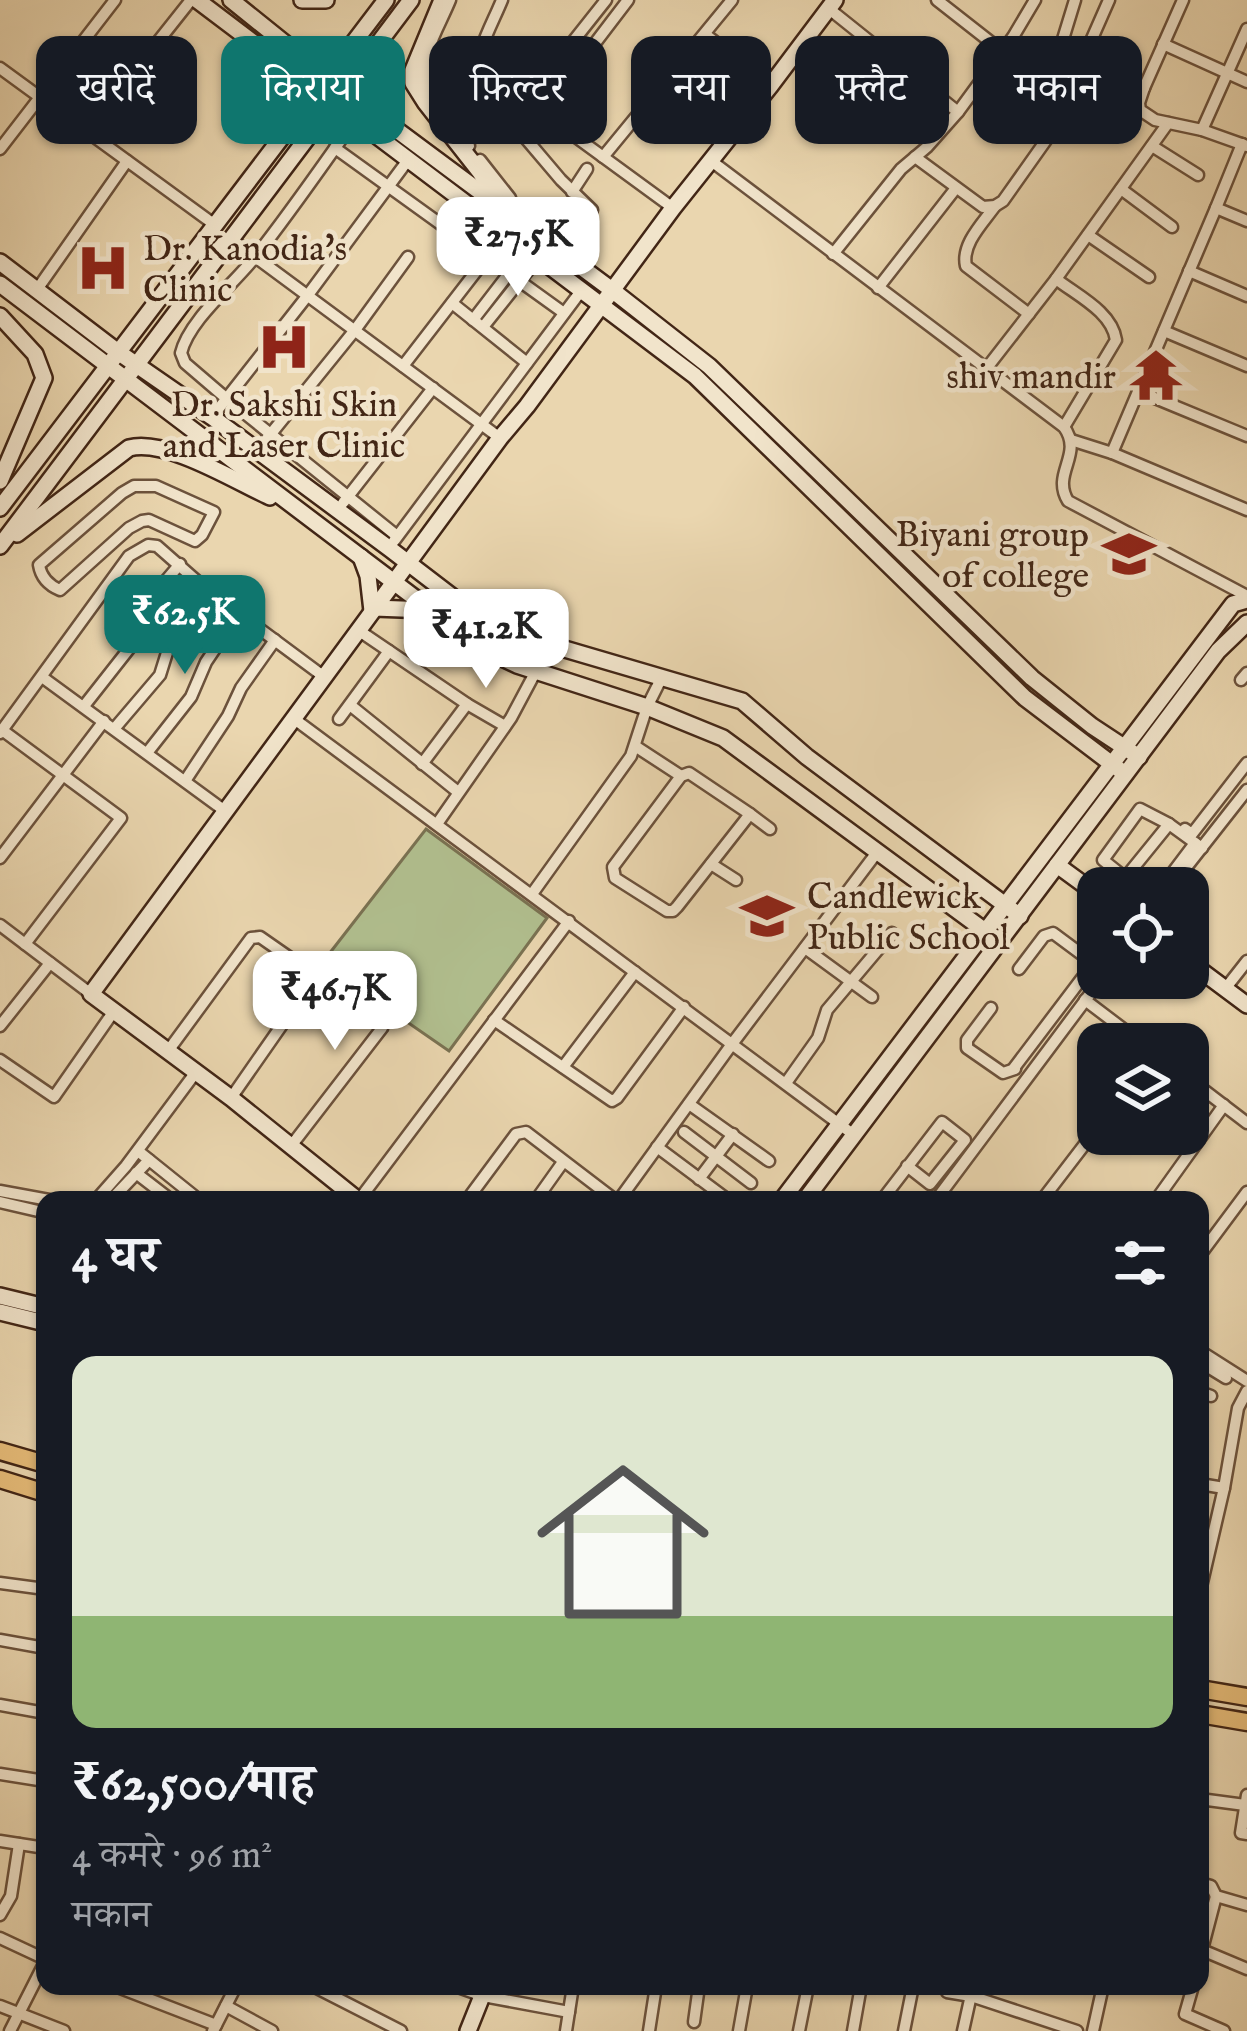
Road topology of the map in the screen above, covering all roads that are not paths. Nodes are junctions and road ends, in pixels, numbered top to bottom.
1 (115, 0) edge
2 (194, 0) edge
3 (232, 0) edge
4 (302, 0) edge
5 (326, 0) edge
6 (386, 0) edge
7 (411, 0) edge
8 (446, 0) edge
9 (502, 0) edge
10 (628, 0) edge
11 (732, 0) edge
12 (937, 0) edge
13 (1035, 0) edge
14 (1075, 0) edge
15 (1109, 0) edge
16 (1183, 0) edge
17 (603, 3) edge
18 (832, 4) edge
19 (616, 19) junction
20 (1247, 29) edge
21 (706, 35) joint
22 (87, 36) edge
23 (165, 36) edge
24 (249, 36) edge
25 (271, 36) edge
26 (359, 36) edge
27 (384, 36) edge
28 (489, 36) edge
29 (577, 36) edge
30 (983, 36) edge
31 (1012, 36) edge
32 (1064, 36) edge
33 (1093, 36) edge
34 (1163, 44) junction
35 (0, 68) edge
36 (1228, 74) junction
37 (1247, 82) edge
38 (771, 85) edge
39 (1144, 88) joint
40 (973, 91) edge
41 (36, 94) edge
42 (36, 102) edge
43 (958, 112) junction
44 (1168, 123) junction
45 (1202, 130) junction
46 (405, 143) edge
47 (105, 144) edge
48 (276, 144) edge
49 (303, 144) edge
50 (337, 144) edge
51 (387, 144) edge
52 (530, 144) edge
53 (723, 144) edge
54 (1044, 144) edge
55 (1245, 145) edge
56 (1152, 146) junction
57 (0, 148) edge
58 (334, 148) junction
59 (603, 157) junction
60 (915, 157) junction
61 (408, 160) junction
62 (710, 160) junction
63 (128, 161) junction
64 (587, 169) dead end
65 (1198, 175) dead end
66 (388, 187) junction
67 (956, 188) junction
68 (1121, 189) junction
69 (572, 192) junction
70 (995, 206) junction
71 (673, 208) junction
72 (1216, 208) junction
73 (592, 210) dead end
74 (508, 213) junction
75 (1247, 221) edge
76 (215, 225) junction
77 (1172, 227) dead end
78 (505, 234) junction
79 (1088, 235) junction
80 (231, 239) junction
81 (532, 254) junction
82 (833, 254) junction
83 (256, 257) junction
84 (408, 257) dead end
85 (487, 257) junction
86 (0, 262) edge
87 (1189, 272) junction
88 (514, 277) junction
89 (1149, 277) dead end
90 (1056, 279) junction
91 (0, 284) edge
92 (878, 288) junction
93 (612, 290) junction
94 (36, 291) junction
95 (581, 291) junction
96 (308, 296) junction
97 (1247, 296) edge
98 (452, 303) junction
99 (600, 305) junction
100 (564, 313) junction
101 (1029, 314) junction
102 (0, 316) edge
103 (478, 323) junction
104 (355, 330) junction
105 (1164, 331) junction
106 (113, 359) junction
107 (527, 363) junction
108 (138, 365) junction
109 (404, 366) junction
110 (1247, 366) edge
111 (986, 369) junction
112 (125, 379) junction
113 (433, 388) junction
114 (1138, 391) junction
115 (227, 399) junction
116 (212, 417) junction
117 (481, 424) junction
118 (1064, 428) junction
119 (271, 435) junction
120 (1247, 436) edge
121 (500, 438) junction
122 (1071, 440) junction
123 (257, 452) junction
124 (1112, 453) junction
125 (0, 482) edge
126 (342, 504) junction
127 (0, 508) edge
128 (295, 508) junction
129 (1247, 510) edge
130 (149, 520) junction
131 (130, 528) junction
132 (393, 542) junction
133 (0, 546) edge
134 (146, 547) junction
135 (361, 557) junction
136 (408, 562) junction
137 (180, 564) junction
138 (393, 581) junction
139 (207, 590) junction
140 (1247, 598) edge
141 (373, 610) junction
142 (431, 610) junction
143 (239, 613) junction
144 (1247, 623) edge
145 (358, 630) junction
146 (275, 640) junction
147 (389, 651) junction
148 (536, 671) junction
149 (42, 676) junction
150 (323, 676) junction
151 (661, 679) junction
152 (467, 704) junction
153 (350, 705) junction
154 (84, 706) junction
155 (647, 707) junction
156 (293, 718) junction
157 (339, 719) dead end
158 (109, 725) junction
159 (505, 726) junction
160 (1092, 726) junction
161 (1136, 730) junction
162 (1, 731) edge
163 (1080, 742) junction
164 (635, 746) junction
165 (1123, 748) junction
166 (147, 753) junction
167 (1139, 758) junction
168 (1247, 763) edge
169 (422, 764) junction
170 (1110, 764) junction
171 (1125, 774) junction
172 (64, 775) junction
173 (681, 776) junction
174 (184, 781) junction
175 (1226, 789) junction
176 (458, 792) junction
177 (1245, 793) edge
178 (1084, 797) junction
179 (1150, 805) dead end
180 (225, 811) junction
181 (750, 814) junction
182 (437, 824) junction
183 (1169, 824) junction
184 (770, 829) dead end
185 (1199, 842) junction
186 (878, 851) junction
187 (0, 858) edge
188 (711, 864) junction
189 (1057, 866) junction
190 (1107, 867) edge
191 (1134, 867) edge
192 (1178, 867) edge
193 (1183, 867) edge
194 (736, 880) dead end
195 (1077, 880) edge
196 (532, 894) junction
197 (1012, 911) junction
198 (569, 921) junction
199 (0, 925) edge
200 (984, 932) junction
201 (892, 933) dead end
202 (1000, 942) junction
203 (25, 944) junction
204 (805, 948) junction
205 (1247, 961) edge
206 (50, 963) junction
207 (1019, 969) dead end
208 (635, 972) junction
209 (316, 976) junction
210 (1209, 977) edge
211 (850, 982) junction
212 (1225, 989) junction
213 (91, 994) junction
214 (872, 998) dead end
215 (1085, 1000) joint
216 (1247, 1005) edge
217 (683, 1007) junction
218 (991, 1008) dead end
219 (114, 1011) junction
220 (494, 1020) junction
221 (1115, 1023) edge
222 (0, 1026) edge
223 (732, 1043) junction
224 (168, 1051) junction
225 (0, 1060) edge
226 (563, 1067) junction
227 (1014, 1068) junction
228 (196, 1072) junction
229 (1027, 1078) junction
230 (786, 1083) junction
231 (1209, 1094) edge
232 (231, 1098) junction
233 (689, 1104) junction
234 (1224, 1105) junction
235 (1247, 1123) edge
236 (839, 1124) junction
237 (684, 1132) dead end
238 (733, 1134) junction
239 (854, 1135) junction
240 (291, 1146) junction
241 (657, 1148) junction
242 (138, 1150) junction
243 (1077, 1154) edge
244 (716, 1157) junction
245 (149, 1160) junction
246 (769, 1161) dead end
247 (563, 1162) junction
248 (907, 1166) junction
249 (136, 1173) junction
250 (699, 1179) junction
251 (751, 1184) dead end
252 (0, 1190) edge
253 (104, 1191) edge
254 (119, 1191) edge
255 (159, 1191) edge
256 (188, 1191) edge
257 (348, 1191) edge
258 (366, 1191) edge
259 (474, 1191) edge
260 (542, 1191) edge
261 (604, 1191) edge
262 (624, 1191) edge
263 (716, 1191) edge
264 (789, 1191) edge
265 (812, 1191) edge
266 (889, 1191) edge
267 (943, 1191) edge
268 (1049, 1191) edge
269 (1162, 1191) edge
270 (1247, 1192) edge
271 (36, 1197) edge
272 (0, 1202) edge
273 (36, 1211) edge
274 (1209, 1243) edge
275 (0, 1296) edge
276 (36, 1304) edge
277 (0, 1312) edge
278 (36, 1321) edge
279 (1209, 1357) edge
280 (1209, 1368) edge
281 (1226, 1378) dead end
282 (1247, 1381) edge
283 (1247, 1391) edge
284 (0, 1451) edge
285 (36, 1461) edge
286 (0, 1479) edge
287 (1209, 1486) edge
288 (1224, 1489) junction
289 (36, 1490) edge
290 (1209, 1532) edge
291 (0, 1583) edge
292 (36, 1588) edge
293 (0, 1640) edge
294 (36, 1646) edge
295 (1209, 1691) edge
296 (1247, 1697) edge
297 (0, 1705) edge
298 (36, 1711) edge
299 (1209, 1716) edge
300 (1247, 1722) edge
301 (0, 1774) edge
302 (36, 1780) edge
303 (1209, 1799) edge
304 (1246, 1800) edge
305 (1247, 1834) edge
306 (0, 1840) edge
307 (20, 1844) junction
308 (36, 1847) edge
309 (1209, 1885) edge
310 (1216, 1896) junction
311 (1247, 1905) edge
312 (0, 1915) edge
313 (1209, 1923) edge
314 (0, 1938) edge
315 (36, 1956) edge
316 (1209, 1956) edge
317 (1247, 1969) edge
318 (36, 1979) edge
319 (137, 1995) edge
320 (232, 1995) edge
321 (331, 1995) edge
322 (482, 1995) edge
323 (500, 1995) edge
324 (572, 1995) edge
325 (655, 1995) edge
326 (704, 1995) edge
327 (745, 1995) edge
328 (806, 1995) edge
329 (859, 1995) edge
330 (911, 1995) edge
331 (971, 1995) edge
332 (981, 1995) edge
333 (1101, 1995) edge
334 (1190, 1995) edge
335 (0, 2006) edge
336 (226, 2006) junction
337 (569, 2012) junction
338 (19, 2014) junction
339 (1185, 2014) junction
340 (372, 2016) junction
341 (694, 2021) dead end
342 (215, 2028) edge
343 (1059, 2028) edge
344 (10, 2031) edge
345 (64, 2031) edge
346 (272, 2031) edge
347 (364, 2031) edge
348 (401, 2031) edge
349 (468, 2031) edge
350 (566, 2031) edge
351 (650, 2031) edge
352 (739, 2031) edge
353 (800, 2031) edge
354 (853, 2031) edge
355 (904, 2031) edge
356 (962, 2031) edge
357 (1077, 2031) edge
358 (1093, 2031) edge
359 (1180, 2031) edge
360 (1224, 2031) edge

1 - 22 street
2 - 23 street
2 - 24 street
3 - 25 street
4 - 5 street
6 - 26 street
7 - 27 street
8 - 74 street
9 - 28 street
10 - 19 street
11 - 21 street
12 - 30 street
13 - 31 street
14 - 32 street
15 - 33 street
16 - 34 street
17 - 19 street
17 - 29 street
18 - 38 street
18 - 43 street
19 - 59 street
20 - 36 street
21 - 59 street
34 - 36 street
34 - 39 street
35 - 41 street
36 - 37 street
36 - 45 street
39 - 44 street
40 - 43 street
42 - 57 street
43 - 60 street
44 - 45 street
44 - 56 street
45 - 55 street
46 - 74 street
47 - 63 street
48 - 76 street
49 - 80 street
50 - 58 street
51 - 61 street
52 - 69 street
53 - 62 street
54 - 70 street
55 - 72 street
56 - 65 street
56 - 68 street
58 - 66 street
58 - 83 street
59 - 71 street
60 - 67 street
60 - 82 street
61 - 66 street
61 - 78 street
62 - 71 street
62 - 82 street
63 - 76 street
63 - 94 street
64 - 69 street
66 - 85 street
66 - 96 street
67 - 70 street
67 - 92 street
68 - 77 street
68 - 79 street
69 - 73 street
70 - 101 street
71 - 93 street
72 - 75 street
72 - 87 street
74 - 93 street
76 - 106 street
78 - 81 street
78 - 85 street
79 - 89 street
79 - 90 street
80 - 83 street
80 - 108 street
81 - 88 street
81 - 95 street
82 - 92 street
83 - 96 street
83 - 115 street
84 - 104 street
85 - 88 street
85 - 98 street
86 - 94 street
87 - 97 street
87 - 105 street
88 - 100 street
88 - 103 street
90 - 101 street
90 - 118 street
91 - 106 street
92 - 111 street
93 - 99 street
93 - 160 street
94 - 106 street
95 - 99 street
95 - 100 street
96 - 104 street
96 - 115 street
98 - 103 street
98 - 109 street
99 - 121 street
99 - 163 street
100 - 107 street
101 - 111 street
102 - 125 street
103 - 107 street
104 - 109 street
104 - 119 street
105 - 110 street
105 - 114 street
106 - 108 street
106 - 112 street
106 - 127 street
107 - 117 street
108 - 112 street
108 - 116 street
109 - 113 street
111 - 118 street
112 - 128 street
112 - 133 street
113 - 117 street
113 - 126 street
114 - 120 street
114 - 124 street
115 - 116 street
115 - 119 street
116 - 123 street
117 - 121 street
117 - 132 street
118 - 122 street
119 - 123 street
119 - 126 street
121 - 136 street
122 - 124 street
122 - 140 street
123 - 126 street
124 - 129 street
126 - 132 street
128 - 133 street
128 - 135 street
130 - 131 street
130 - 131 street
130 - 134 street
131 - 134 street
132 - 136 street
134 - 137 street
134 - 149 street
135 - 138 street
135 - 141 street
136 - 138 street
136 - 151 street
137 - 139 street
137 - 154 street
138 - 141 street
138 - 142 street
139 - 143 street
139 - 158 street
140 - 161 street
141 - 142 street
141 - 145 street
142 - 148 street
143 - 146 street
143 - 166 street
144 - 167 street
145 - 147 street
145 - 150 street
146 - 150 street
146 - 174 street
147 - 152 street
147 - 153 street
148 - 155 street
148 - 159 street
149 - 154 street
149 - 162 street
150 - 156 street
151 - 155 street
151 - 197 street
152 - 159 street
152 - 169 street
153 - 157 street
153 - 169 street
154 - 158 street
155 - 164 street
155 - 186 street
156 - 180 street
156 - 182 street
158 - 166 street
158 - 172 street
159 - 176 street
160 - 161 street
160 - 165 street
161 - 165 street
162 - 172 street
163 - 170 street
163 - 178 street
164 - 173 street
164 - 196 street
165 - 167 street
165 - 170 street
166 - 174 street
167 - 171 street
168 - 175 street
169 - 176 street
170 - 171 street
170 - 178 street
171 - 189 street
172 - 187 street
172 - 203 street
173 - 181 street
173 - 188 street
174 - 180 street
175 - 177 street
175 - 185 street
176 - 182 street
177 - 185 street
178 - 197 street
179 - 185 street
180 - 213 street
181 - 184 street
181 - 188 street
182 - 196 street
183 - 185 street
183 - 190 street
183 - 191 street
185 - 192 street
185 - 193 street
186 - 200 street
186 - 204 street
188 - 194 street
189 - 195 street
189 - 197 street
196 - 198 street
197 - 200 street
197 - 202 street
198 - 208 street
198 - 220 street
199 - 203 street
200 - 202 street
200 - 236 street
201 - 211 street
202 - 239 street
203 - 206 street
204 - 211 street
204 - 223 street
205 - 212 street
206 - 213 street
206 - 222 street
207 - 227 street
208 - 217 street
208 - 226 street
209 - 224 street
209 - 232 street
209 - 240 street
210 - 212 street
211 - 214 street
211 - 230 street
212 - 216 street
213 - 219 street
215 - 221 street
215 - 229 street
217 - 223 street
217 - 226 street
218 - 227 street
219 - 224 street
219 - 225 street
220 - 226 street
220 - 258 street
223 - 230 street
223 - 233 street
224 - 228 street
227 - 229 street
228 - 232 street
228 - 242 street
229 - 267 street
230 - 236 street
231 - 234 street
232 - 240 street
233 - 238 street
233 - 241 street
234 - 235 street
234 - 269 street
236 - 239 street
236 - 264 street
237 - 244 street
238 - 244 street
238 - 246 street
239 - 265 street
240 - 257 street
241 - 250 street
241 - 262 street
242 - 245 street
242 - 253 street
243 - 268 street
244 - 250 street
244 - 251 street
245 - 249 street
245 - 256 street
247 - 259 street
247 - 260 street
247 - 261 street
248 - 248 street
248 - 266 street
249 - 254 street
249 - 255 street
250 - 263 street
252 - 271 street
270 - 274 street
272 - 273 street
275 - 276 street
277 - 278 street
279 - 282 street
280 - 281 street
283 - 288 street
284 - 285 main road
286 - 289 main road
287 - 288 street
288 - 290 street
291 - 292 street
293 - 294 street
295 - 296 main road
297 - 298 street
299 - 300 main road
301 - 302 street
303 - 304 street
304 - 305 street
306 - 307 street
307 - 308 street
307 - 312 street
309 - 310 street
310 - 311 street
310 - 313 street
314 - 315 street
316 - 317 street
318 - 338 street
319 - 342 street
320 - 336 street
321 - 340 street
322 - 349 street
323 - 337 street
324 - 337 street
325 - 351 street
326 - 341 street
327 - 352 street
328 - 353 street
329 - 354 street
330 - 355 street
331 - 356 street
332 - 343 street
333 - 358 street
334 - 339 street
335 - 338 street
336 - 342 street
336 - 346 street
337 - 350 street
338 - 344 street
338 - 345 street
339 - 359 street
339 - 360 street
340 - 347 street
340 - 348 street
343 - 357 street

